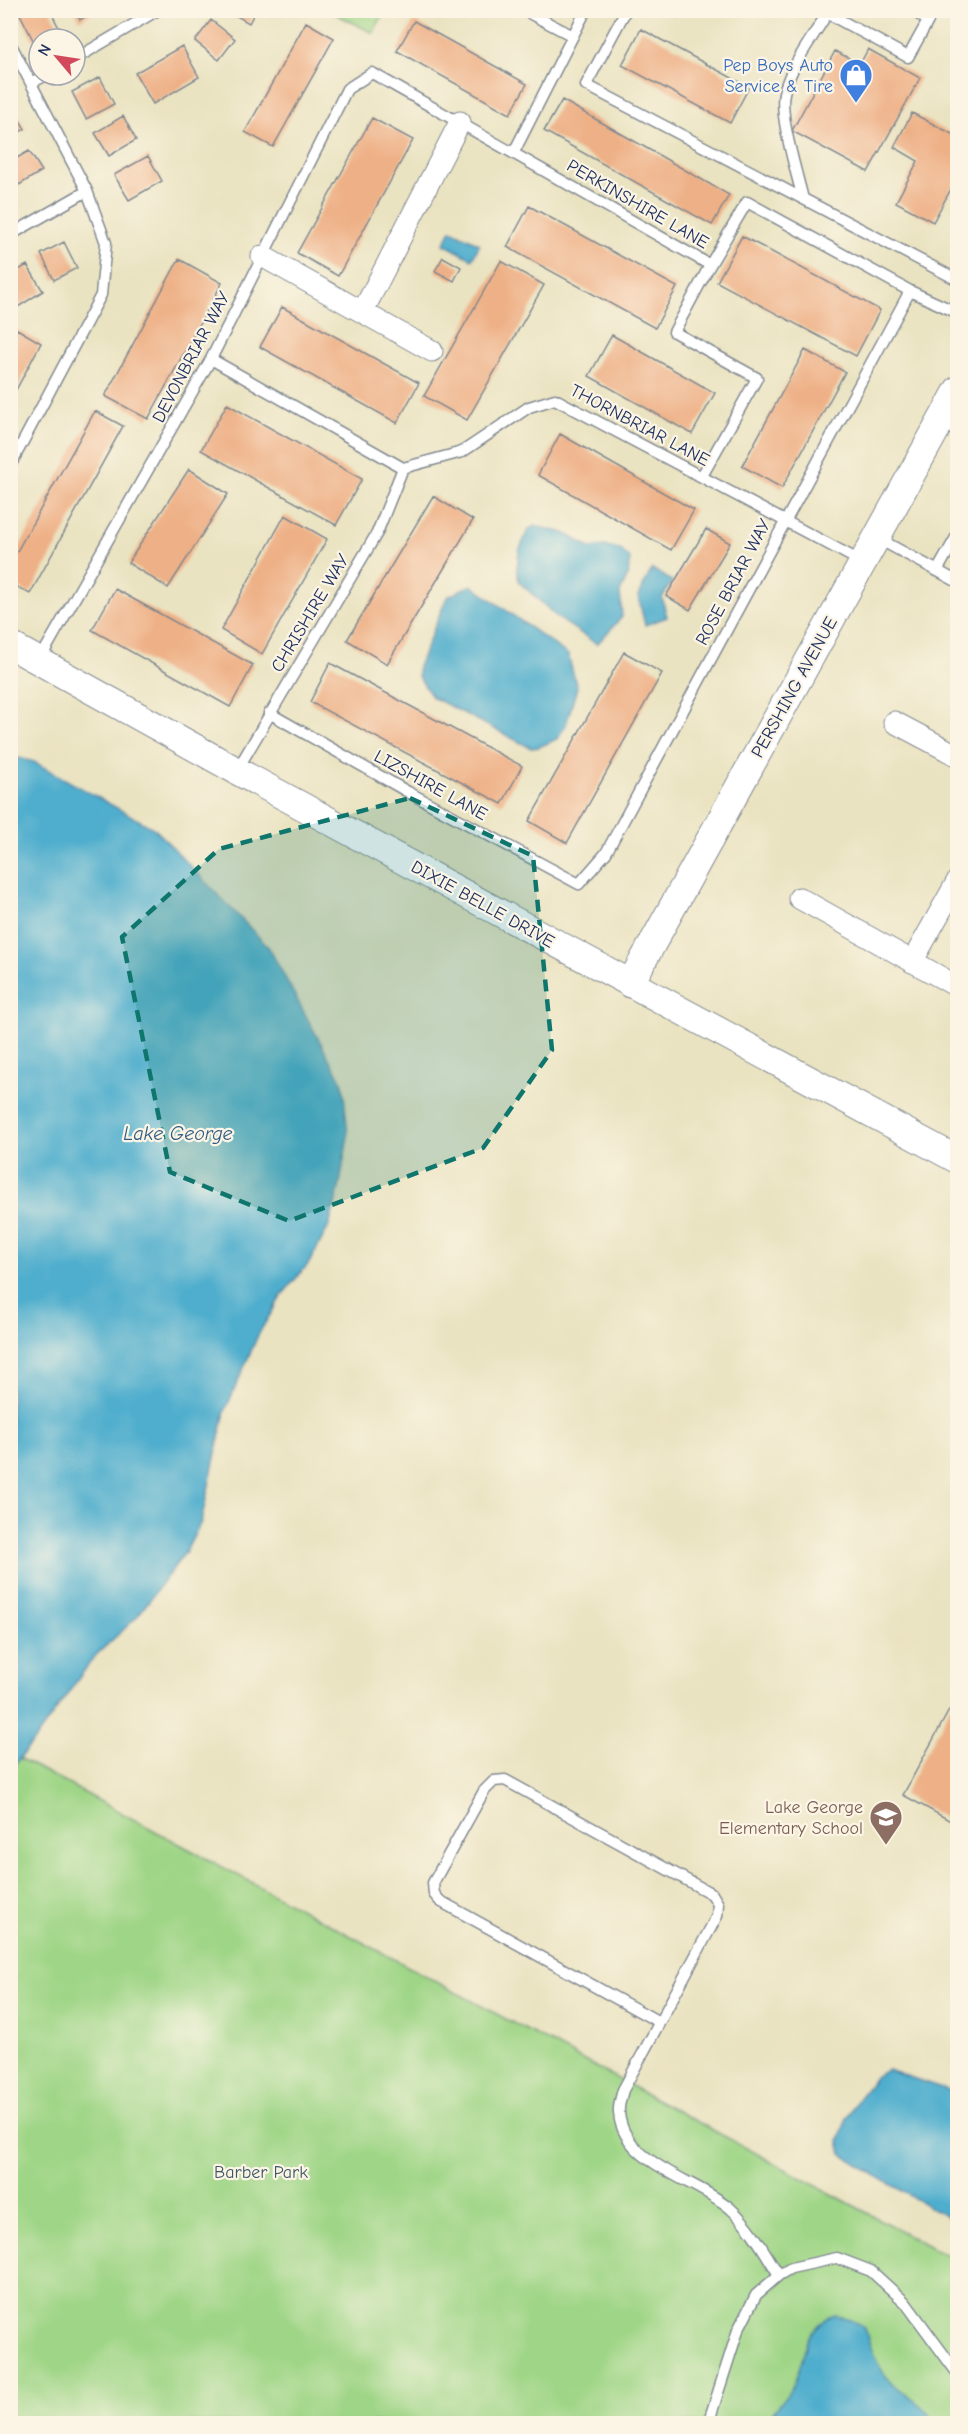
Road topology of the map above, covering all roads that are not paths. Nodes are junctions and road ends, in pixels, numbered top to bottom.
1 (158, 10) edge
2 (586, 10) edge
3 (626, 10) edge
4 (668, 10) edge
5 (680, 10) edge
6 (912, 10) edge
7 (530, 12) edge
8 (828, 12) edge
9 (573, 36) junction
10 (10, 43) edge
11 (87, 51) edge
12 (27, 74) edge
13 (372, 74) joint
14 (34, 87) edge
15 (460, 122) junction
16 (514, 152) junction
17 (87, 191) junction
18 (803, 199) junction
19 (10, 235) edge
20 (262, 256) junction
21 (710, 265) junction
22 (957, 280) edge
23 (910, 291) junction
24 (363, 311) junction
25 (957, 313) edge
26 (432, 351) dead end
27 (211, 359) junction
28 (957, 390) edge
29 (10, 466) edge
30 (403, 468) junction
31 (702, 476) junction
32 (785, 521) junction
33 (957, 534) edge
34 (877, 538) junction
35 (863, 562) junction
36 (938, 571) junction
37 (957, 582) edge
38 (10, 645) edge
39 (39, 661) junction
40 (269, 713) junction
41 (894, 722) dead end
42 (957, 756) edge
43 (237, 771) junction
44 (957, 880) edge
45 (579, 884) joint
46 (799, 898) dead end
47 (912, 962) junction
48 (630, 984) junction
49 (957, 987) edge
50 (957, 1160) edge
51 (659, 2022) junction
52 (779, 2275) junction
53 (957, 2374) edge
54 (708, 2424) edge

1 - 11 lane
2 - 9 lane
3 - 18 lane
4 - 5 lane
6 - 8 lane
7 - 9 lane
8 - 18 lane
9 - 16 lane
10 - 12 lane
13 - 15 lane, PERKINSHIRE LANE
13 - 20 lane, DEVONBRIAR WAY
14 - 17 lane
15 - 16 lane, PERKINSHIRE LANE
15 - 24 street
16 - 21 lane, PERKINSHIRE LANE
17 - 19 lane
17 - 29 lane
18 - 22 lane
20 - 24 street
20 - 27 lane, DEVONBRIAR WAY
21 - 23 lane, PERKINSHIRE LANE
21 - 31 lane
23 - 25 lane, PERKINSHIRE LANE
23 - 32 lane, ROSE BRIAR WAY
24 - 26 street
27 - 30 lane
27 - 39 lane, DEVONBRIAR WAY
28 - 34 street, PERSHING AVENUE
30 - 31 lane, THORNBRIAR LANE
30 - 40 lane, CHRISHIRE WAY
31 - 32 lane, THORNBRIAR LANE
32 - 35 lane, THORNBRIAR LANE
32 - 45 lane, ROSE BRIAR WAY
33 - 36 lane
34 - 35 street, PERSHING AVENUE
34 - 36 lane
35 - 48 street, PERSHING AVENUE
36 - 37 lane
38 - 39 street, DIXIE BELLE DRIVE
39 - 43 street, DIXIE BELLE DRIVE
40 - 43 lane, CHRISHIRE WAY
40 - 45 lane, LIZSHIRE LANE
41 - 42 street
43 - 48 street, DIXIE BELLE DRIVE
44 - 47 street
46 - 47 street
47 - 49 street
48 - 50 street, DIXIE BELLE DRIVE
51 - 51 lane
51 - 52 lane
52 - 53 lane
52 - 54 lane

